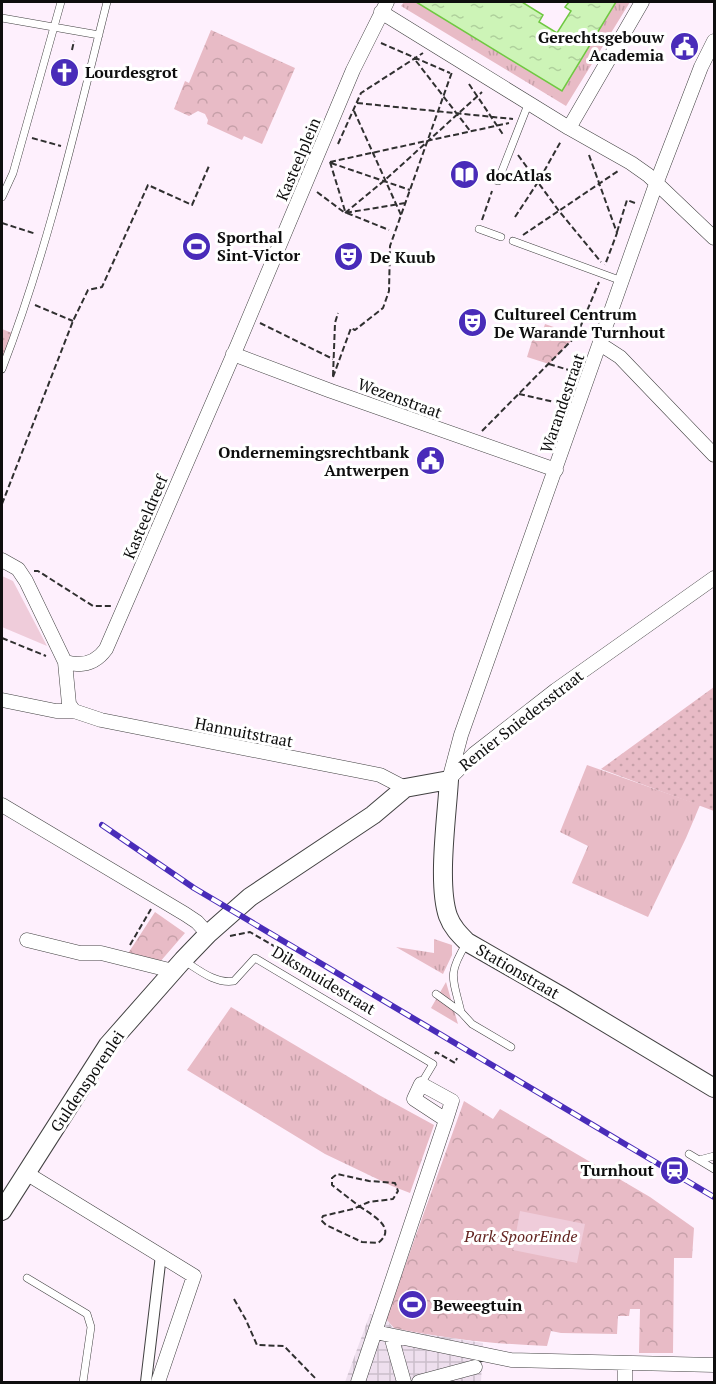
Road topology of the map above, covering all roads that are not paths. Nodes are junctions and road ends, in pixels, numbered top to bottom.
1 (61, 2) edge
2 (108, 2) edge
3 (642, 2) edge
4 (384, 7) edge
5 (2, 18) edge
6 (53, 26) junction
7 (99, 35) junction
8 (714, 41) edge
9 (701, 67) junction
10 (714, 75) edge
11 (529, 102) junction
12 (569, 128) junction
13 (492, 179) dead end
14 (656, 184) junction
15 (2, 197) edge
16 (481, 225) road end
17 (501, 237) dead end
18 (714, 238) edge
19 (513, 241) dead end
20 (622, 281) junction
21 (600, 344) junction
22 (233, 354) junction
23 (2, 369) edge
24 (714, 455) edge
25 (556, 470) junction
26 (2, 560) edge
27 (714, 578) edge
28 (65, 662) junction
29 (2, 700) edge
30 (74, 711) junction
31 (449, 780) junction
32 (405, 788) junction
33 (2, 805) edge
34 (212, 931) junction
35 (27, 940) dead end
36 (467, 942) junction
37 (178, 966) junction
38 (436, 994) dead end
39 (461, 1012) junction
40 (511, 1047) dead end
41 (421, 1084) joint
42 (714, 1088) edge
43 (689, 1154) dead end
44 (714, 1156) edge
45 (699, 1160) junction
46 (714, 1168) edge
47 (26, 1173) junction
48 (2, 1211) edge
49 (161, 1255) junction
50 (27, 1278) dead end
51 (375, 1332) junction
52 (392, 1335) junction
53 (475, 1360) junction
54 (625, 1363) junction
55 (714, 1365) edge
56 (83, 1383) edge
57 (146, 1383) edge
58 (158, 1383) edge
59 (358, 1383) edge
60 (404, 1383) edge
61 (419, 1383) edge
62 (474, 1383) edge
63 (625, 1383) edge

1 - 6 lane
2 - 7 lane
3 - 12 street
4 - 11 street, Kasteelplein
4 - 22 street, Kasteelplein
5 - 6 lane
6 - 7 lane
6 - 15 lane
7 - 23 lane
8 - 9 street, Warandestraat
9 - 10 street
9 - 14 street, Warandestraat
11 - 12 street, Kasteelplein
11 - 13 lane
12 - 14 street, Kasteelplein
14 - 18 street, Kasteelplein
14 - 20 street, Warandestraat
16 - 17 lane
19 - 20 lane
20 - 21 street, Warandestraat
21 - 24 street
21 - 25 street, Warandestraat
22 - 25 street, Wezenstraat
22 - 28 street, Kasteeldreef
25 - 31 street, Warandestraat
26 - 28 street
27 - 31 street, Renier Sniedersstraat
28 - 30 street
29 - 30 street, Hannuitstraat
30 - 32 street, Hannuitstraat
31 - 32 street, Renier Sniedersstraat
31 - 36 street, Stationstraat
32 - 34 street, Renier Sniedersstraat
33 - 34 street
34 - 37 street, Guldensporenlei
35 - 37 street
36 - 39 lane
36 - 42 street, Stationstraat
37 - 41 lane, Diksmuidestraat
37 - 47 street, Guldensporenlei
38 - 39 lane
39 - 40 lane
41 - 51 street
43 - 45 lane
44 - 45 lane
45 - 46 lane
47 - 48 street, Guldensporenlei
47 - 49 street
49 - 57 street
49 - 58 street
50 - 56 lane
51 - 52 street
51 - 59 street
52 - 53 street
52 - 60 street
53 - 54 street
53 - 61 street
53 - 62 street
54 - 55 street
54 - 63 street

